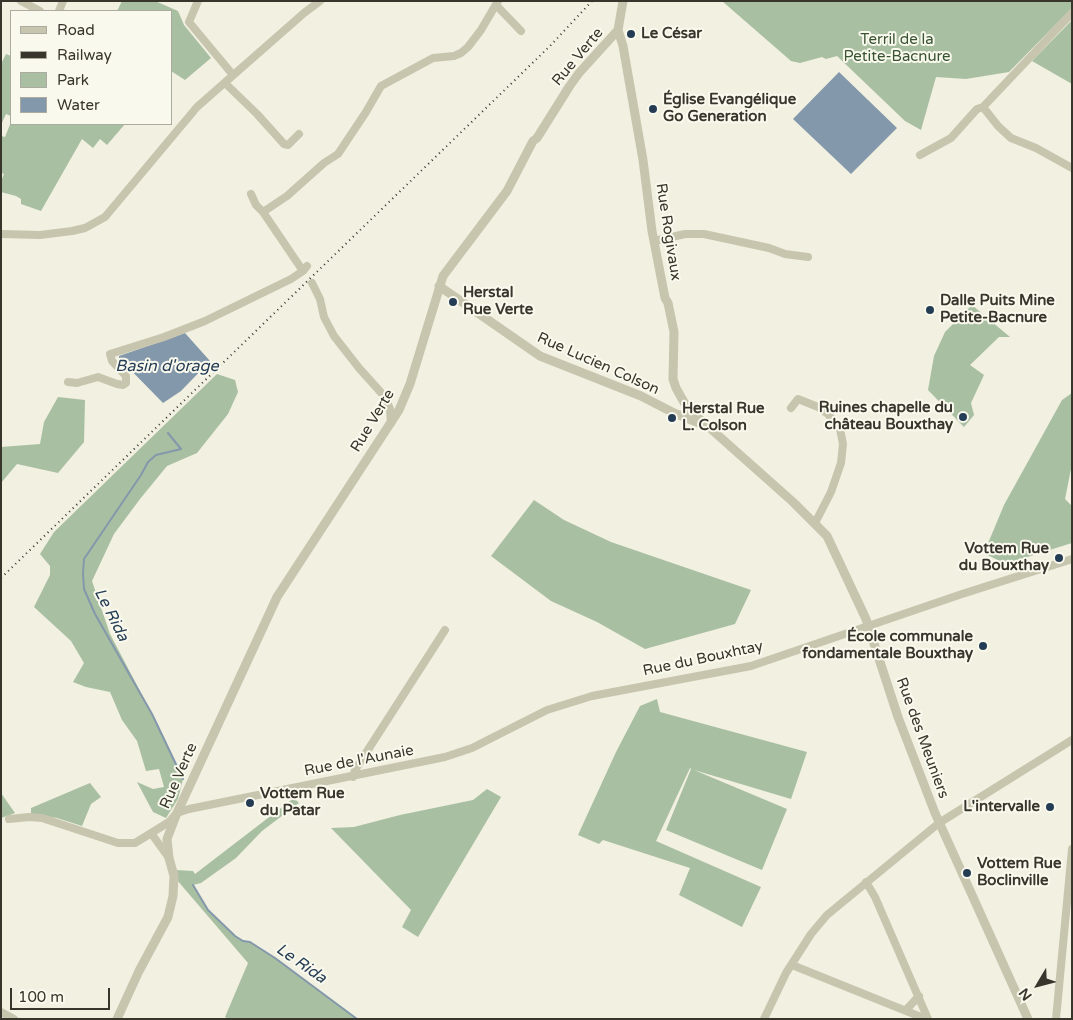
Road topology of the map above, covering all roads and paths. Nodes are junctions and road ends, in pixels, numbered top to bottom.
1 (21, 1) edge
2 (320, 1) edge
3 (623, 1) edge
4 (195, 2) edge
5 (497, 3) edge
6 (38, 10) edge
7 (1072, 13) edge
8 (618, 30) junction
9 (521, 31) dead end
10 (609, 41) junction
11 (622, 41) junction
12 (233, 75) junction
13 (225, 83) junction
14 (983, 107) junction
15 (299, 134) dead end
16 (920, 155) dead end
17 (1072, 168) edge
18 (251, 194) dead end
19 (263, 212) junction
20 (1, 234) edge
21 (654, 241) junction
22 (808, 257) dead end
23 (312, 283) dead end
24 (439, 286) junction
25 (68, 382) dead end
26 (685, 404) junction
27 (791, 408) dead end
28 (675, 413) junction
29 (391, 423) junction
30 (709, 427) junction
31 (815, 523) junction
32 (1072, 560) edge
33 (868, 626) junction
34 (445, 630) dead end
35 (538, 713) joint
36 (1072, 740) edge
37 (353, 777) junction
38 (177, 813) junction
39 (9, 819) dead end
40 (939, 823) junction
41 (151, 833) junction
42 (1072, 849) edge
43 (169, 858) junction
44 (866, 882) junction
45 (792, 965) junction
46 (919, 996) junction
47 (906, 1010) junction
48 (1, 1012) edge
49 (14, 1019) edge
50 (117, 1019) edge
51 (764, 1019) edge
52 (927, 1019) edge
53 (1028, 1019) edge
54 (1056, 1019) edge

1 - 6 street
2 - 12 street
3 - 8 street
4 - 12 street
5 - 9 street
5 - 19 street
7 - 14 street
8 - 10 street, Rue Verte
8 - 11 street, Rue Rogivaux
10 - 11 street
10 - 24 street, Rue Verte
11 - 21 street, Rue Rogivaux
12 - 13 street
13 - 15 street
13 - 20 street
14 - 16 street
14 - 17 street
18 - 19 street
19 - 25 street
21 - 22 street
21 - 26 street, Rue Rogivaux
23 - 29 street
24 - 28 street, Rue Lucien Colson
24 - 29 street, Rue Verte
26 - 28 street
26 - 30 street, Rue Rogivaux
27 - 31 street
28 - 30 street
29 - 38 street, Rue Verte
30 - 31 street, Rue Rogivaux
31 - 33 street, Rue des Meuniers
32 - 33 street, Rue du Bouxhtay
33 - 35 street, Rue du Bouxhtay
33 - 40 street, Rue des Meuniers
34 - 37 street
35 - 37 street, Rue de l'Aunaie
36 - 40 street
37 - 38 street, Rue de l'Aunaie
38 - 41 street
38 - 43 street, Rue Verte
39 - 41 street
40 - 44 street
40 - 53 street, Rue des Meuniers
41 - 43 street
42 - 54 street
43 - 50 street
44 - 45 street
44 - 46 street
45 - 47 street
45 - 51 street
46 - 47 street
46 - 52 street
47 - 52 street
48 - 49 street

